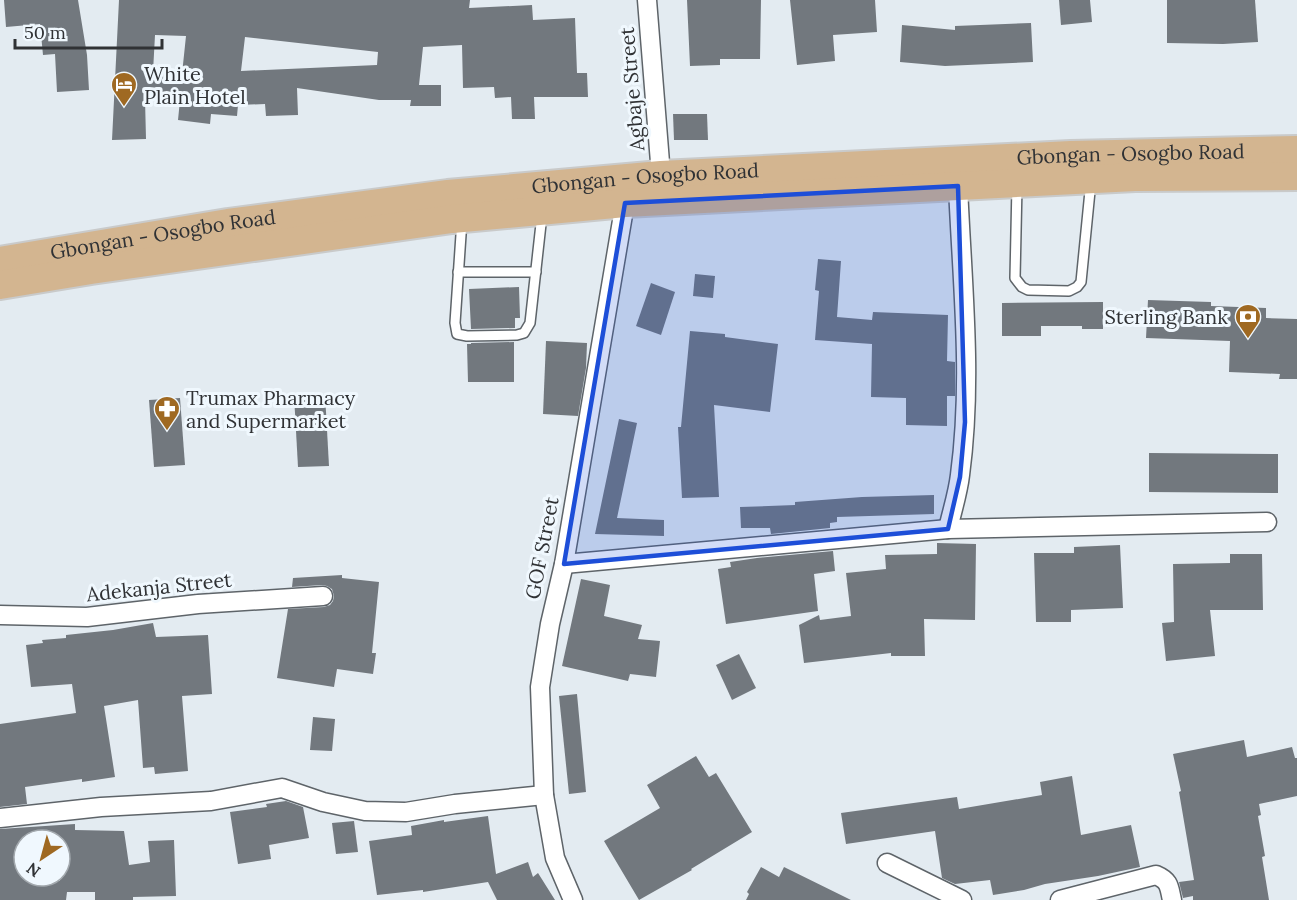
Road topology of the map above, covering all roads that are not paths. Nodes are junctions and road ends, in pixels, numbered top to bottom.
1 (647, 0) edge
2 (1297, 150) edge
3 (661, 175) junction
4 (1297, 176) edge
5 (1091, 179) junction
6 (1017, 183) junction
7 (958, 186) junction
8 (625, 204) junction
9 (542, 211) junction
10 (462, 218) junction
11 (0, 261) edge
12 (458, 272) junction
13 (536, 272) junction
14 (0, 285) edge
15 (1267, 522) dead end
16 (948, 529) junction
17 (564, 564) junction
18 (323, 596) dead end
19 (0, 615) edge
20 (544, 795) junction
21 (0, 819) edge
22 (887, 863) dead end
23 (573, 900) edge
24 (962, 900) edge
25 (1060, 900) edge
26 (1172, 900) edge

1 - 3 street, Agbaje Street
2 - 3 main road, Gbongan - Osogbo Road
3 - 11 main road, Gbongan - Osogbo Road
4 - 5 main road, Gbongan - Osogbo Road
5 - 6 main road, Gbongan - Osogbo Road
5 - 6 lane
6 - 7 main road, Gbongan - Osogbo Road
7 - 8 main road, Gbongan - Osogbo Road
7 - 16 street
8 - 9 main road, Gbongan - Osogbo Road
8 - 17 street, GOF Street
9 - 10 main road, Gbongan - Osogbo Road
9 - 13 lane
10 - 12 lane
10 - 14 main road, Gbongan - Osogbo Road
12 - 13 lane
12 - 13 lane
15 - 16 street
16 - 17 street
17 - 20 street, GOF Street
18 - 19 street, Adekanja Street
20 - 21 street
20 - 23 street, GOF Street
22 - 24 street
25 - 26 street

